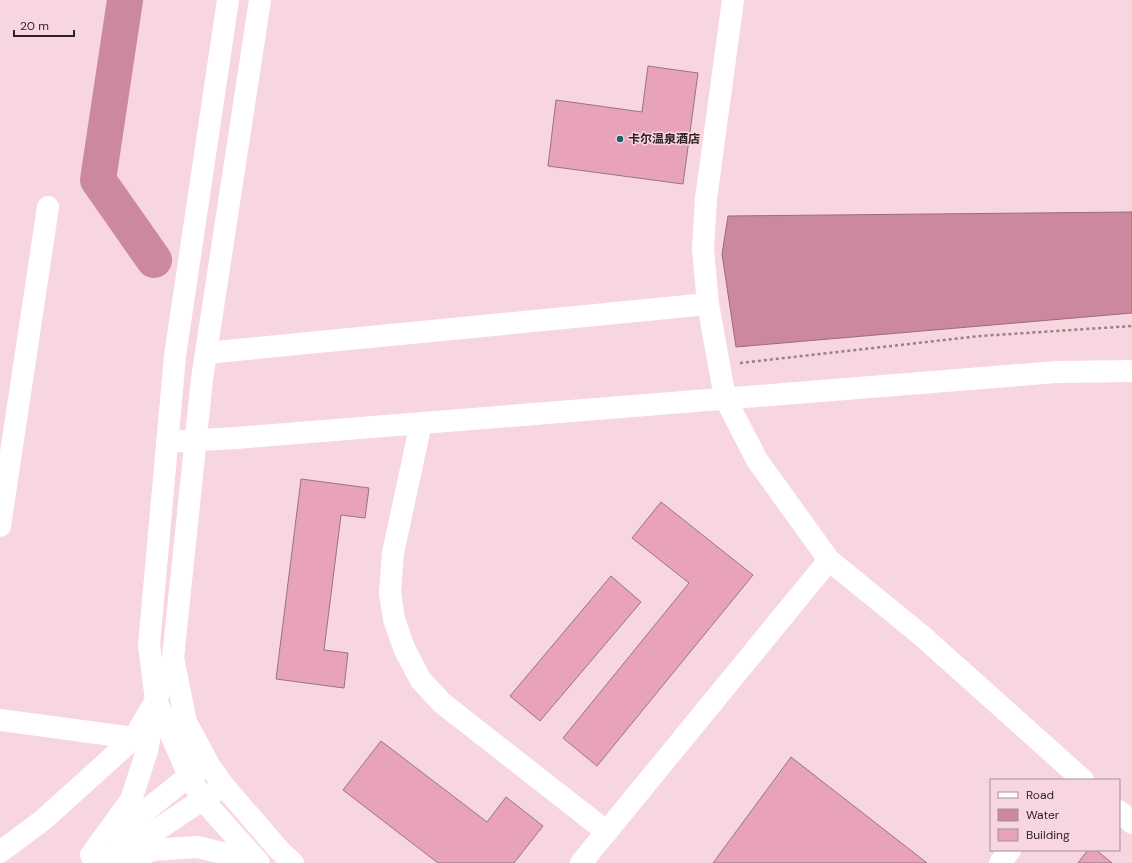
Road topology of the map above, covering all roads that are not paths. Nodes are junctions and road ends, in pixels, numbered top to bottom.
1 (228, 0) edge
2 (260, 0) edge
3 (733, 0) edge
4 (48, 207) dead end
5 (708, 304) junction
6 (206, 353) junction
7 (1132, 371) edge
8 (725, 398) junction
9 (421, 423) junction
10 (197, 440) junction
11 (167, 442) junction
12 (0, 526) edge
13 (830, 560) junction
14 (173, 658) junction
15 (156, 700) junction
16 (0, 720) edge
17 (134, 738) junction
18 (209, 765) junction
19 (189, 776) junction
20 (1075, 777) edge
21 (223, 785) junction
22 (203, 800) junction
23 (1120, 813) edge
24 (1132, 823) edge
25 (607, 832) junction
26 (1009, 851) edge
27 (0, 852) edge
28 (93, 860) edge
29 (258, 862) edge
30 (123, 863) edge
31 (293, 863) edge
32 (581, 863) edge
33 (1000, 863) edge

1 - 11 street
2 - 6 street
3 - 5 street
4 - 12 street
5 - 6 street
5 - 8 street
6 - 10 street
7 - 8 street
8 - 9 street
8 - 13 street
9 - 10 street
9 - 25 street
10 - 11 street
10 - 14 street
11 - 15 street
13 - 20 street
13 - 25 street
14 - 15 street
14 - 18 street
15 - 17 street
15 - 19 street
15 - 28 street
16 - 17 street
17 - 27 street
18 - 19 street
18 - 21 street
19 - 22 street
19 - 28 street
21 - 22 street
21 - 31 street
22 - 28 street
22 - 29 street
23 - 24 street
25 - 32 street
26 - 33 street
29 - 30 street

